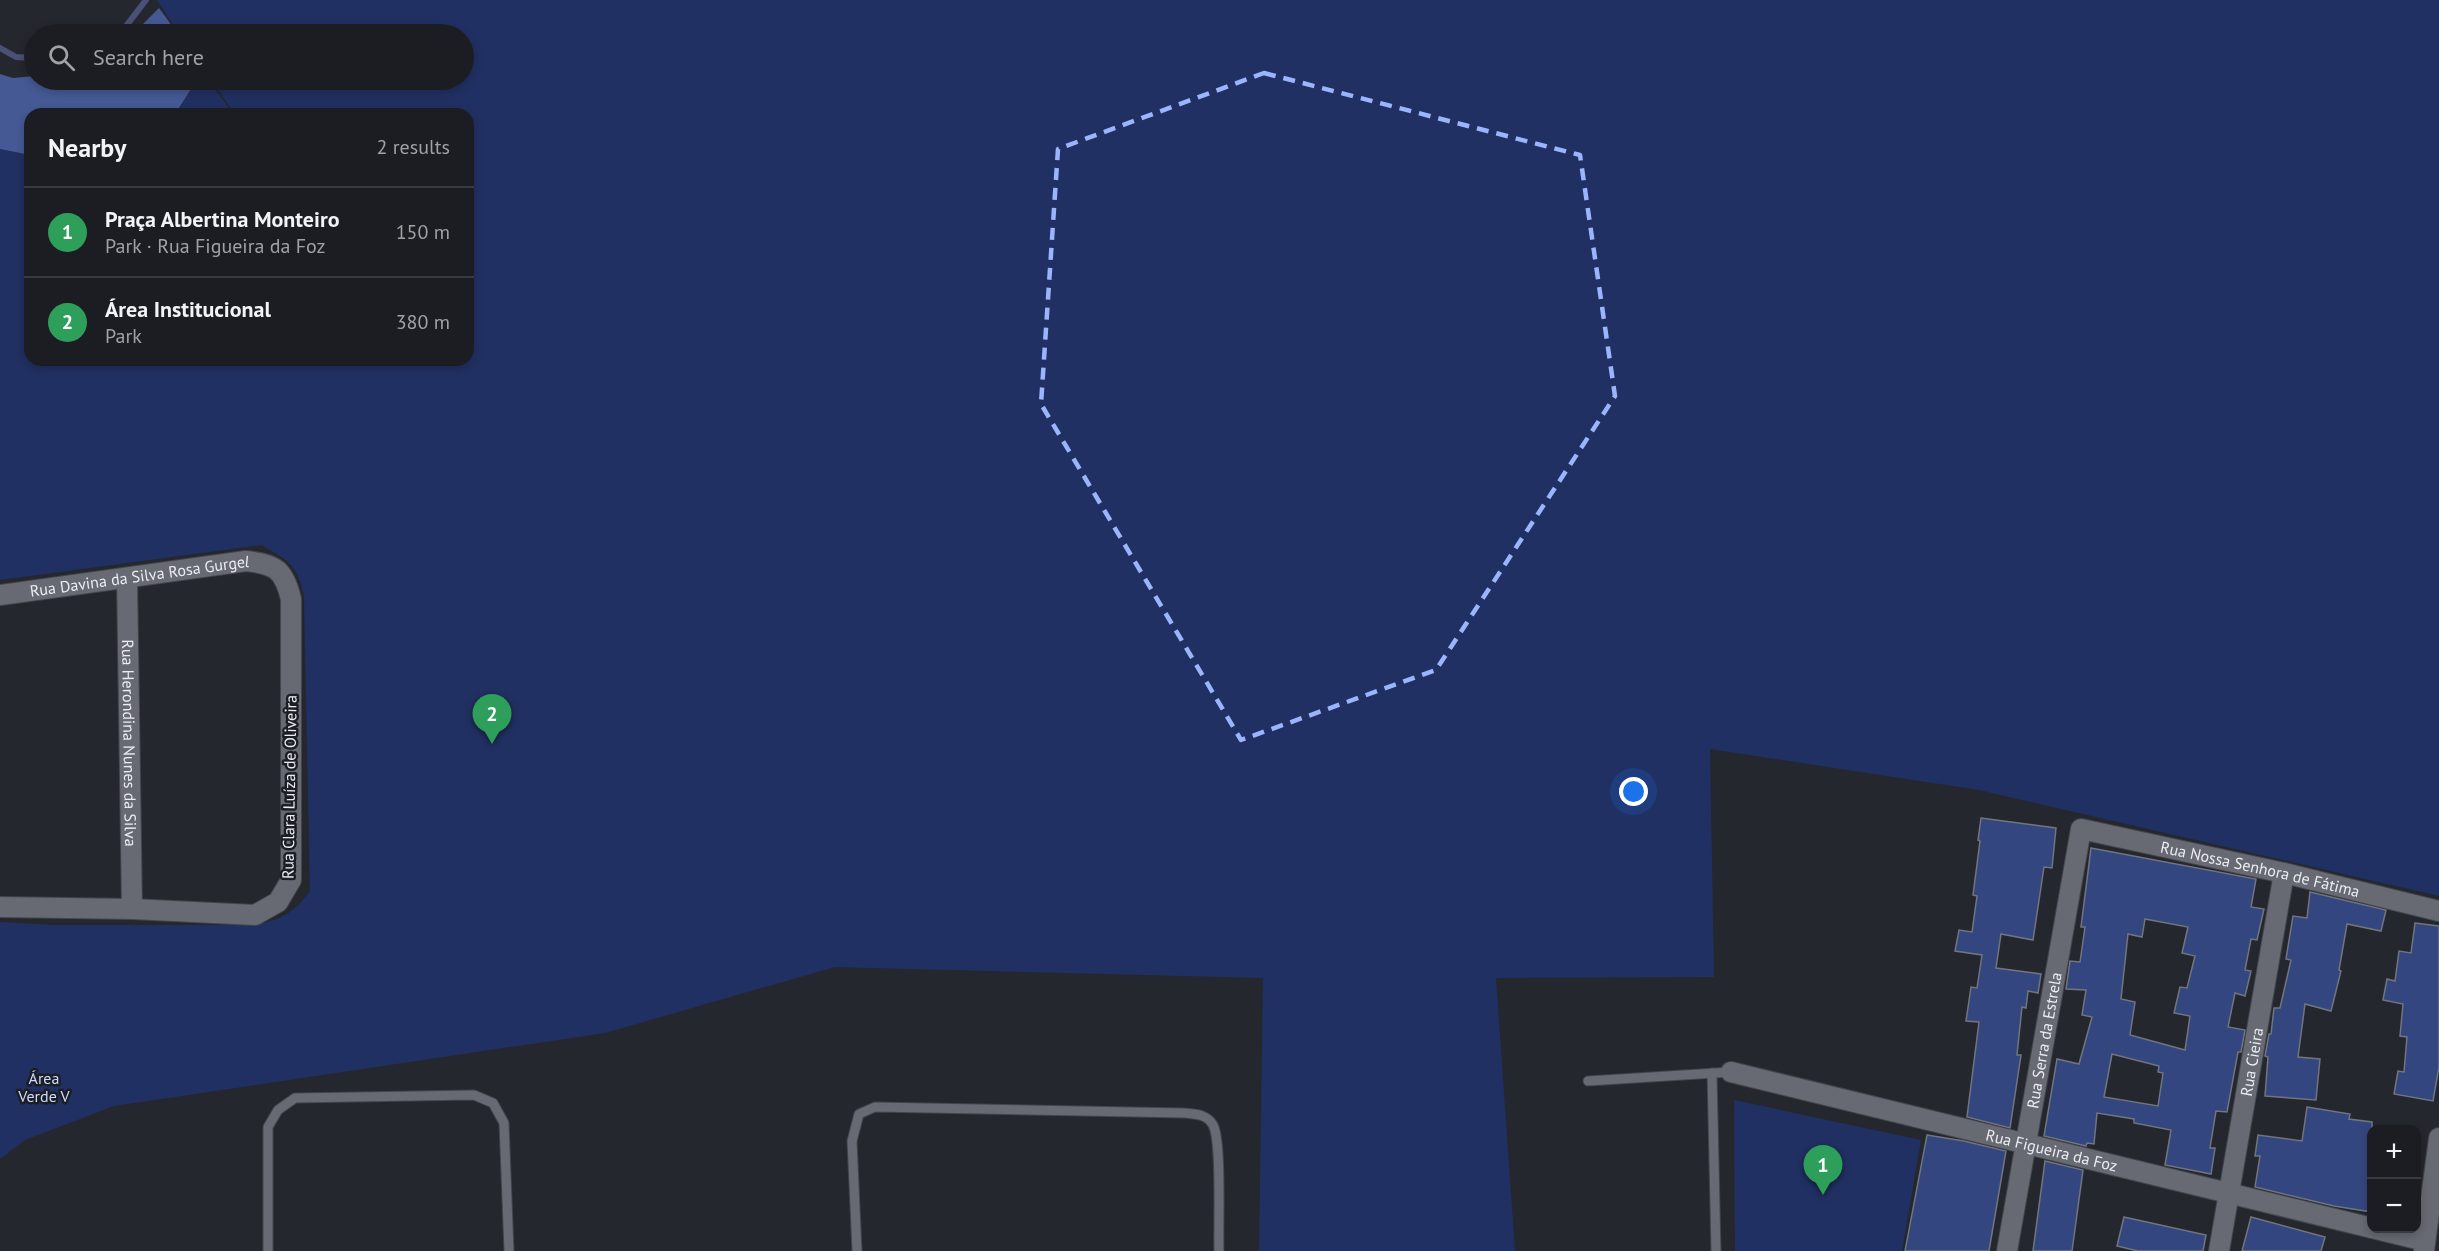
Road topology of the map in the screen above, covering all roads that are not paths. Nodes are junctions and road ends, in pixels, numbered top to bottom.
1 (279, 570) joint
2 (127, 578) junction
3 (0, 595) edge
4 (2081, 829) joint
5 (2284, 873) junction
6 (0, 907) edge
7 (132, 909) junction
8 (2439, 911) edge
9 (1721, 1072) junction
10 (1588, 1081) dead end
11 (2439, 1138) edge
12 (2026, 1144) junction
13 (2229, 1194) junction
14 (2367, 1227) edge
15 (2386, 1233) edge
16 (2424, 1246) edge
17 (268, 1251) edge
18 (509, 1251) edge
19 (857, 1251) edge
20 (1219, 1251) edge
21 (1716, 1251) edge
22 (2007, 1251) edge
23 (2219, 1251) edge

1 - 2 street, Rua Davina da Silva Rosa Gurgel
1 - 7 street, Rua Clara Luíza de Oliveira
2 - 3 street, Rua Davina da Silva Rosa Gurgel
2 - 7 street, Rua Herondina Nunes da Silva
4 - 5 street, Rua Nossa Senhora de Fátima
4 - 12 street, Rua Serra da Estrela
5 - 8 street, Rua Nossa Senhora de Fátima
5 - 13 street, Rua Cieira
6 - 7 street, Rua Clara Luíza de Oliveira
9 - 10 lane, Rua Figueira da Foz
9 - 12 street, Rua Figueira da Foz
9 - 21 lane
11 - 16 street
12 - 13 street, Rua Figueira da Foz
12 - 22 street, Rua Serra da Estrela
13 - 14 street, Rua Figueira da Foz
13 - 23 street, Rua Cieira
15 - 16 street, Rua Figueira da Foz
17 - 18 lane
19 - 20 lane

